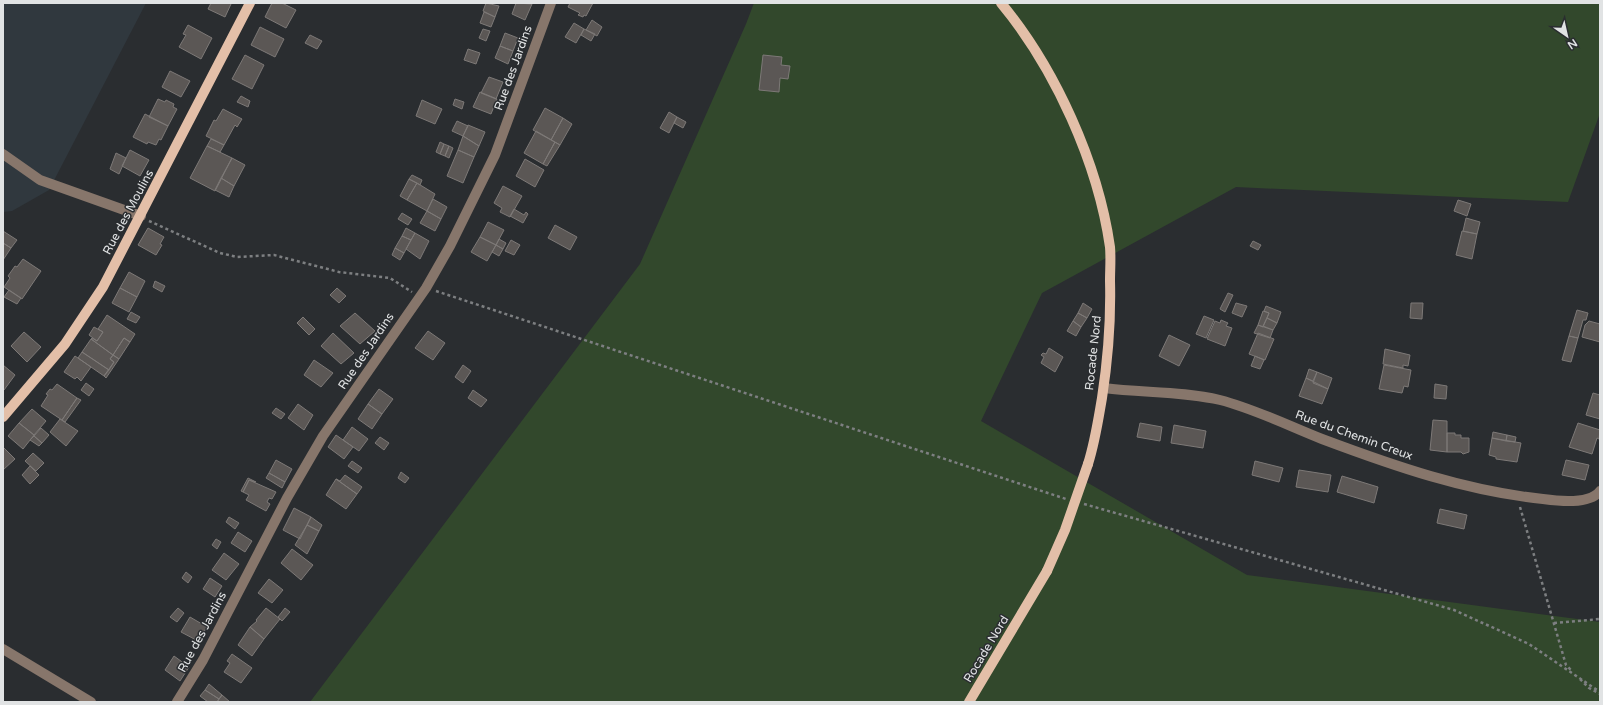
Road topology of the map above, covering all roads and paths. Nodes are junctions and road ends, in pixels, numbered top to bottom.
1 (250, 3) edge
2 (551, 3) edge
3 (1001, 3) edge
4 (3, 154) edge
5 (141, 216) junction
6 (426, 288) junction
7 (419, 296) junction
8 (1104, 388) junction
9 (3, 417) edge
10 (1017, 484) dead end
11 (1598, 493) edge
12 (1517, 496) junction
13 (1151, 524) dead end
14 (1600, 619) edge
15 (1554, 623) junction
16 (3, 649) edge
17 (1600, 693) edge
18 (91, 702) edge
19 (178, 702) edge
20 (969, 702) edge

1 - 5 main road, Rue des Moulins
2 - 6 street, Rue des Jardins
3 - 8 main road, Rocade Nord
4 - 5 street
5 - 7 path
5 - 9 main road, Rue des Moulins
6 - 7 street, Rue des Jardins
6 - 10 path
7 - 19 street, Rue des Jardins
8 - 12 street, Rue du Chemin Creux
8 - 20 main road, Rocade Nord, bridge
11 - 12 street, Rue du Chemin Creux
12 - 15 path
13 - 17 path
14 - 15 path
15 - 17 path
16 - 18 street

